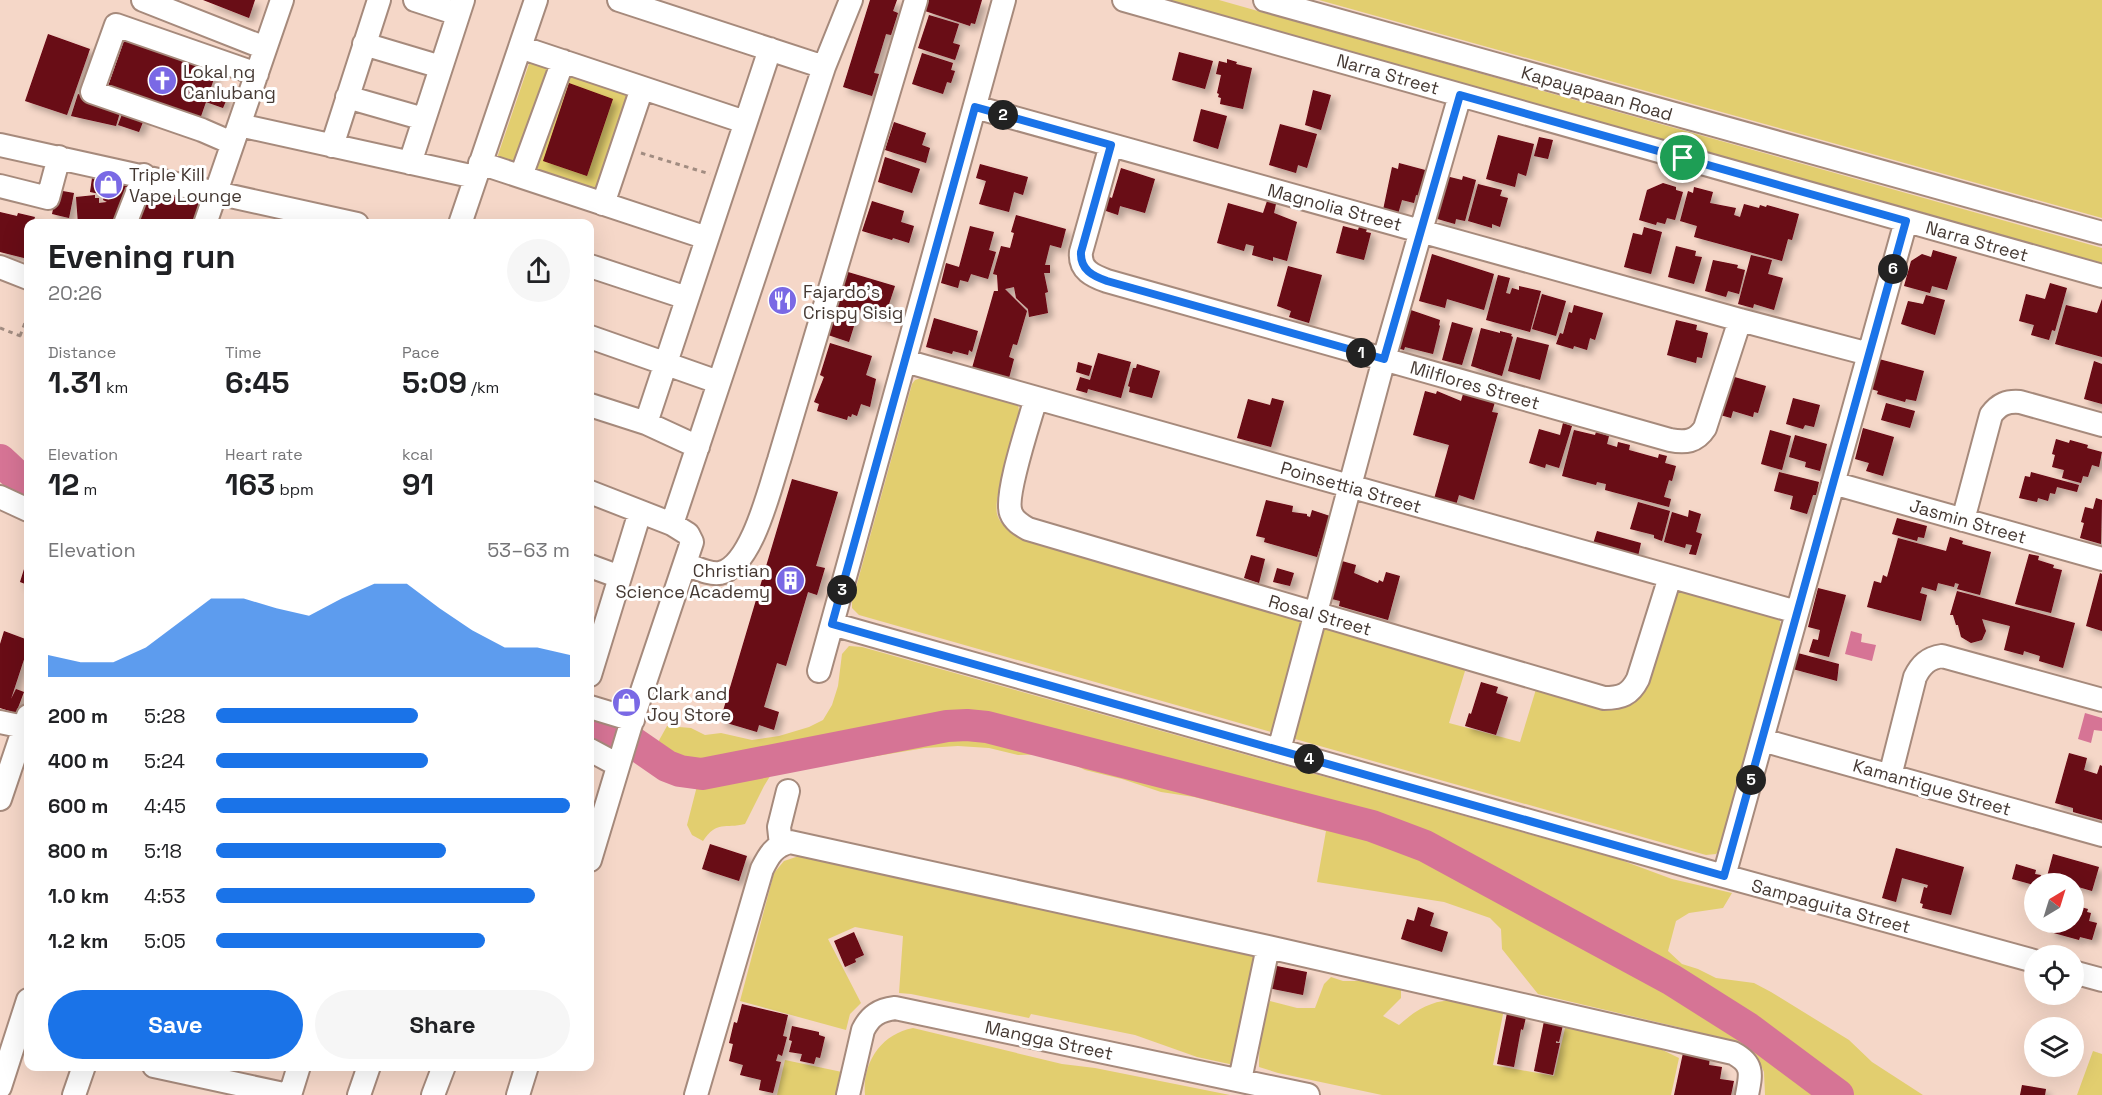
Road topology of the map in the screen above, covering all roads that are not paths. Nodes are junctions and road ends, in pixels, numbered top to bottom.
1 (143, 0) edge
2 (282, 0) edge
3 (379, 0) edge
4 (415, 0) edge
5 (536, 0) edge
6 (619, 0) edge
7 (916, 0) edge
8 (1004, 0) edge
9 (1124, 0) edge
10 (1264, 0) edge
11 (846, 1) edge
12 (461, 7) edge
13 (364, 44) junction
14 (520, 47) junction
15 (265, 48) junction
16 (770, 49) junction
17 (563, 62) junction
18 (441, 67) junction
19 (824, 67) junction
20 (257, 74) junction
21 (642, 88) junction
22 (1460, 95) junction
23 (347, 98) junction
24 (975, 107) junction
25 (424, 119) junction
26 (745, 122) junction
27 (235, 134) junction
28 (0, 145) edge
29 (1111, 145) junction
30 (332, 146) junction
31 (59, 157) junction
32 (410, 163) junction
33 (478, 170) junction
34 (144, 175) junction
35 (521, 176) junction
36 (0, 186) edge
37 (216, 192) junction
38 (603, 204) junction
39 (301, 217) edge
40 (127, 219) edge
41 (207, 219) edge
42 (317, 219) edge
43 (462, 219) edge
44 (1906, 221) junction
45 (1422, 231) junction
46 (2102, 233) edge
47 (707, 238) junction
48 (0, 267) edge
49 (594, 267) edge
50 (24, 276) edge
51 (2102, 276) edge
52 (687, 297) junction
53 (1740, 320) junction
54 (594, 338) edge
55 (1869, 354) junction
56 (1384, 359) junction
57 (905, 361) junction
58 (666, 363) junction
59 (718, 382) junction
60 (1036, 398) junction
61 (594, 406) edge
62 (646, 423) junction
63 (2102, 425) edge
64 (698, 447) junction
65 (1833, 483) junction
66 (1349, 486) junction
67 (594, 494) edge
68 (1, 501) edge
69 (24, 509) edge
70 (640, 512) junction
71 (1963, 520) junction
72 (672, 524) junction
73 (2102, 559) edge
74 (684, 564) junction
75 (594, 567) edge
76 (1670, 576) junction
77 (620, 577) junction
78 (1797, 612) junction
79 (1315, 613) junction
80 (832, 624) junction
81 (594, 662) edge
82 (819, 671) dead end
83 (2102, 700) edge
84 (594, 711) edge
85 (24, 721) edge
86 (0, 722) edge
87 (24, 727) edge
88 (626, 740) junction
89 (1762, 740) junction
90 (594, 749) edge
91 (1279, 750) junction
92 (1890, 776) junction
93 (788, 791) dead end
94 (0, 799) edge
95 (2102, 835) edge
96 (781, 845) junction
97 (594, 847) edge
98 (1724, 876) junction
99 (1268, 947) junction
100 (2024, 958) edge
101 (2084, 975) edge
102 (2102, 980) edge
103 (24, 1011) edge
104 (15, 1036) edge
105 (82, 1071) edge
106 (197, 1071) edge
107 (297, 1071) edge
108 (367, 1071) edge
109 (442, 1071) edge
110 (525, 1071) edge
111 (226, 1074) edge
112 (1240, 1080) junction
113 (0, 1086) edge
114 (74, 1095) edge
115 (289, 1095) edge
116 (359, 1095) edge
117 (434, 1095) edge
118 (518, 1095) edge
119 (696, 1095) edge
120 (848, 1095) edge
121 (1308, 1095) edge
122 (1747, 1095) edge

1 - 15 street
2 - 15 street
3 - 13 street
4 - 12 street
5 - 14 street
6 - 16 street
7 - 74 street
8 - 24 street
9 - 22 street, Narra Street
10 - 46 street, Kapayapaan Road
11 - 19 street
12 - 18 street
13 - 18 street
13 - 23 street
14 - 17 street
14 - 33 street
15 - 20 street
16 - 19 street
16 - 26 street
17 - 21 street
17 - 35 street
18 - 25 street
19 - 59 street
20 - 27 street
20 - 27 street
21 - 26 street
21 - 38 street
22 - 44 street, Narra Street
22 - 45 street
23 - 25 street
23 - 30 street
24 - 29 street, Magnolia Street
24 - 57 street
25 - 32 street
26 - 47 street
27 - 30 street
27 - 37 street
28 - 31 street
29 - 45 street, Magnolia Street
29 - 56 street, Milflores Street
30 - 32 street
31 - 34 street
31 - 36 street
32 - 33 street
33 - 35 street
33 - 43 street
34 - 37 street
34 - 40 street
35 - 38 street
37 - 39 street
37 - 41 street
38 - 47 street
39 - 42 street
44 - 51 street, Narra Street
44 - 55 street
45 - 53 street, Magnolia Street
45 - 56 street
47 - 52 street
48 - 50 street
49 - 52 street
52 - 58 street
53 - 55 street, Magnolia Street
53 - 56 street, Milflores Street
54 - 58 street
55 - 65 street
56 - 66 street
57 - 60 street, Poinsettia Street
57 - 80 street
58 - 59 street
58 - 62 street
59 - 64 street
60 - 66 street, Poinsettia Street
60 - 79 street, Rosal Street
61 - 62 street
62 - 64 street
63 - 71 street
64 - 72 street
65 - 71 street, Jasmin Street
65 - 78 street
66 - 76 street, Poinsettia Street
66 - 79 street
67 - 70 street
68 - 69 street
70 - 72 street
70 - 77 street
71 - 73 street, Jasmin Street
72 - 74 street
74 - 88 street
75 - 77 street
76 - 78 street, Poinsettia Street
76 - 79 street, Rosal Street
77 - 81 street
78 - 89 street
79 - 91 street
80 - 82 street
80 - 91 street, Sampaguita Street
83 - 92 street
84 - 88 street
85 - 86 street
87 - 94 street
88 - 90 street
88 - 97 street
89 - 92 street, Kamantigue Street
89 - 98 street
91 - 98 street, Sampaguita Street
92 - 95 street, Kamantigue Street
93 - 96 street
96 - 99 street
96 - 119 street
98 - 100 street, Sampaguita Street
99 - 112 street
99 - 122 street
101 - 102 street
103 - 104 street
104 - 113 street
105 - 114 street
106 - 111 street
107 - 115 street
108 - 116 street
109 - 117 street
110 - 118 street
111 - 115 street
112 - 120 street, Mangga Street
112 - 121 street, Mangga Street

